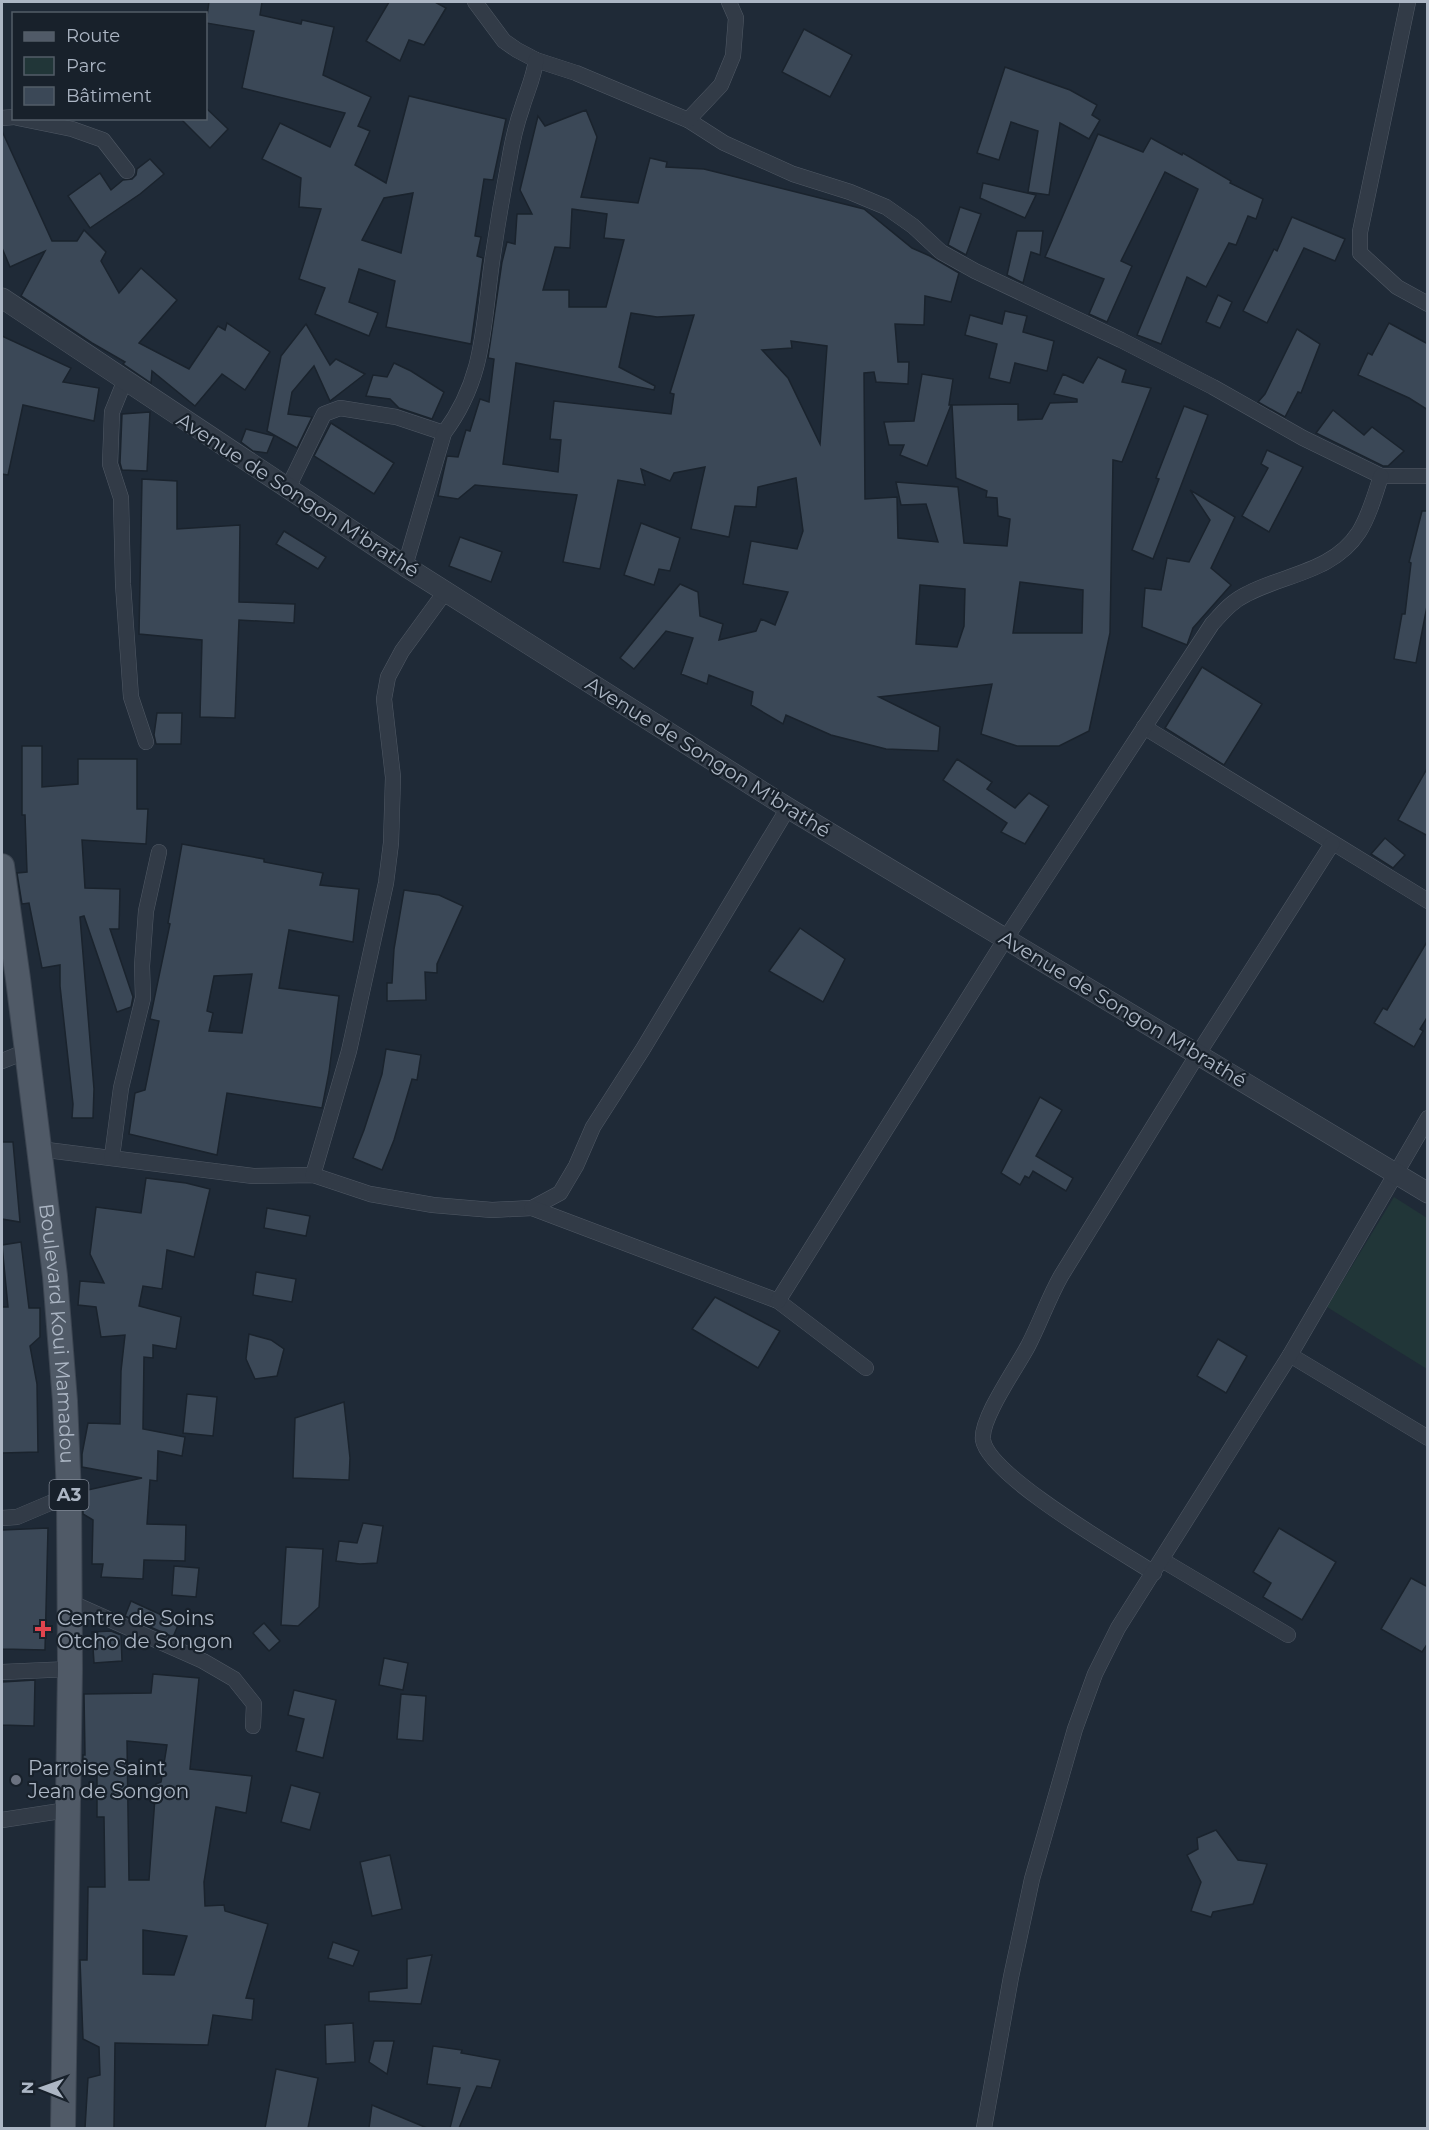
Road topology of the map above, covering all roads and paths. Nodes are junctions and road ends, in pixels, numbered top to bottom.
1 (475, 2) edge
2 (729, 2) edge
3 (1408, 2) edge
4 (487, 8) edge
5 (536, 60) junction
6 (28, 120) edge
7 (688, 120) junction
8 (127, 171) dead end
9 (2, 298) edge
10 (1428, 304) edge
11 (125, 380) junction
12 (444, 434) junction
13 (1381, 476) junction
14 (1428, 476) edge
15 (287, 490) junction
16 (405, 566) junction
17 (445, 592) junction
18 (1144, 727) junction
19 (146, 742) dead end
20 (788, 808) junction
21 (1332, 844) junction
22 (159, 852) dead end
23 (2, 866) edge
24 (1428, 901) edge
25 (4, 911) edge
26 (1006, 938) junction
27 (27, 1051) junction
28 (1198, 1054) junction
29 (2, 1061) edge
30 (1428, 1118) edge
31 (39, 1149) junction
32 (112, 1157) junction
33 (1396, 1174) junction
34 (314, 1175) junction
35 (1428, 1193) edge
36 (532, 1208) junction
37 (778, 1301) junction
38 (1290, 1355) junction
39 (866, 1368) dead end
40 (1428, 1438) edge
41 (69, 1495) junction
42 (2, 1518) edge
43 (1158, 1567) junction
44 (70, 1602) junction
45 (1288, 1635) dead end
46 (70, 1669) junction
47 (2, 1672) edge
48 (252, 1726) dead end
49 (67, 1810) junction
50 (2, 1820) edge
51 (63, 2128) edge
52 (984, 2128) edge

1 - 4 street
2 - 7 street
3 - 10 street
4 - 5 street
5 - 7 street
5 - 12 street
6 - 8 street
7 - 13 street
9 - 11 street, Avenue de Songon M'brathé
11 - 15 street, Avenue de Songon M'brathé
11 - 19 street
12 - 15 street
12 - 16 street
13 - 14 street
13 - 18 street
15 - 16 street, Avenue de Songon M'brathé
16 - 17 street, Avenue de Songon M'brathé
17 - 20 street, Avenue de Songon M'brathé
17 - 34 street
18 - 21 street
18 - 26 street
20 - 26 street, Avenue de Songon M'brathé
20 - 36 street
21 - 24 street
21 - 28 street
22 - 32 street
23 - 25 main road, Boulevard Koui Mamadou / A3
25 - 27 main road, Boulevard Koui Mamadou / A3
26 - 28 street, Avenue de Songon M'brathé
26 - 37 street
27 - 29 street
27 - 31 main road, Boulevard Koui Mamadou / A3
28 - 33 street, Avenue de Songon M'brathé
28 - 43 street
30 - 33 street
31 - 32 street
31 - 41 main road, Boulevard Koui Mamadou / A3
32 - 34 street
33 - 35 street, Avenue de Songon M'brathé
33 - 38 street
34 - 36 street
36 - 37 street
37 - 39 street
38 - 40 street
38 - 43 street
41 - 42 street
41 - 44 main road, Boulevard Koui Mamadou / A3
43 - 45 street
43 - 52 street
44 - 46 main road, Boulevard Koui Mamadou / A3
44 - 48 street
46 - 47 street
46 - 49 main road, Boulevard Koui Mamadou / A3
49 - 50 street
49 - 51 main road, Boulevard Koui Mamadou / A3

